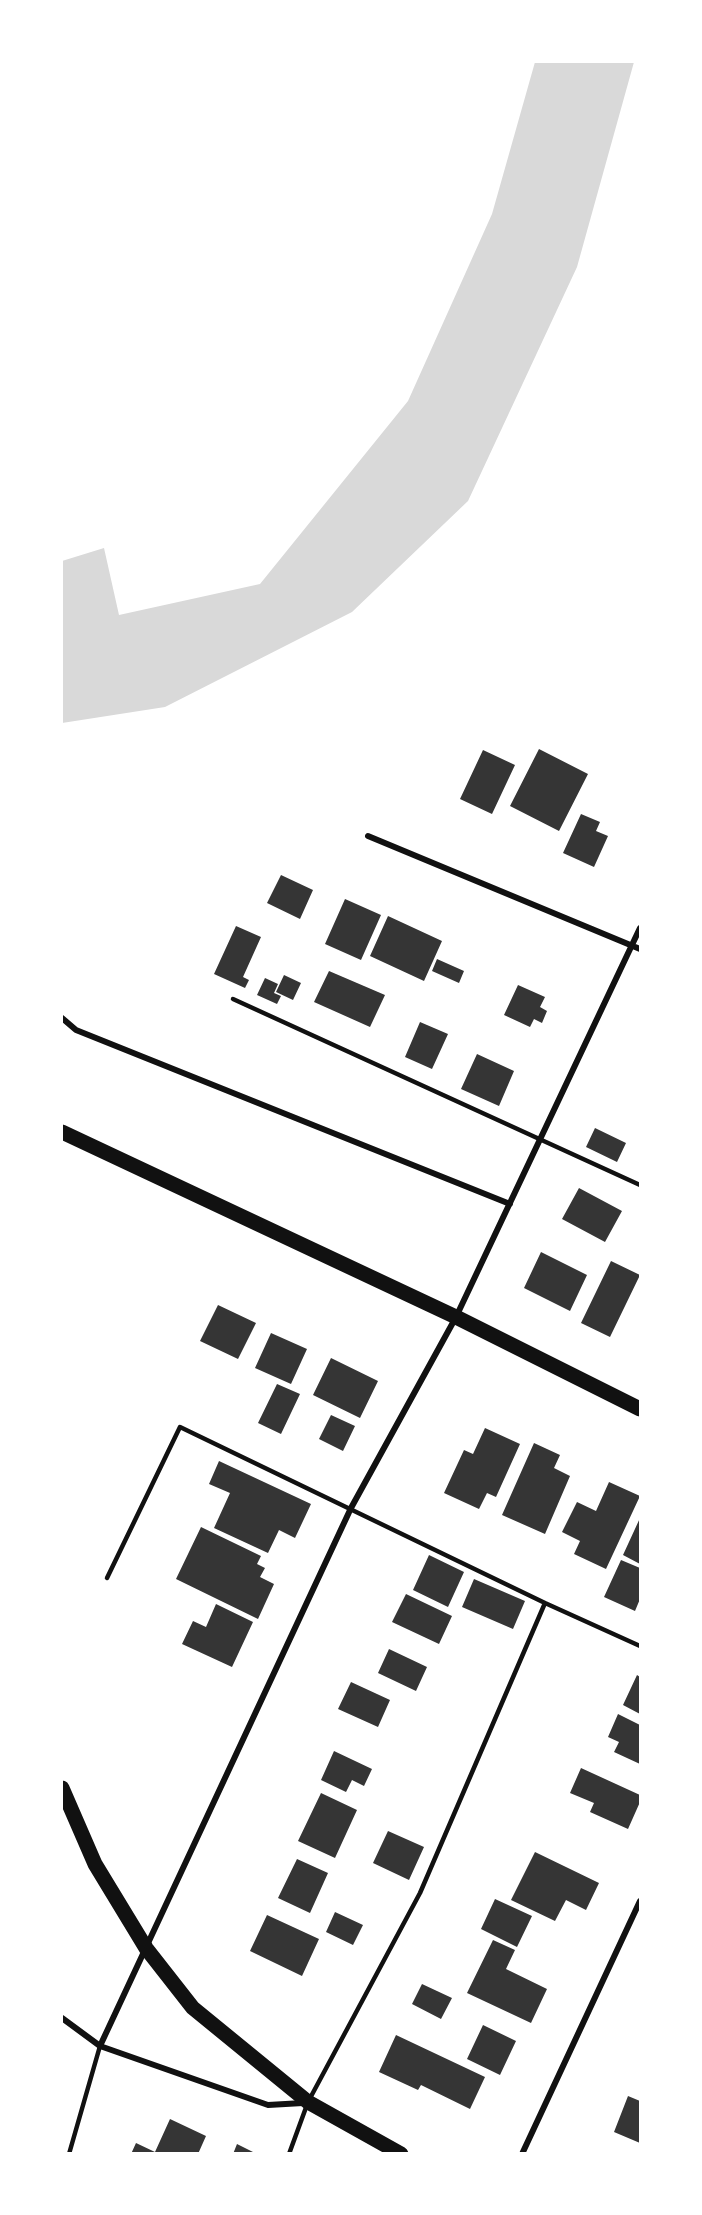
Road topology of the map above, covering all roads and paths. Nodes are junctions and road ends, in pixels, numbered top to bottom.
1 (368, 836) dead end
2 (640, 928) edge
3 (633, 945) junction
4 (640, 949) edge
5 (232, 999) dead end
6 (62, 1018) edge
7 (62, 1132) edge
8 (542, 1139) junction
9 (640, 1185) edge
10 (510, 1204) junction
11 (456, 1317) junction
12 (640, 1409) edge
13 (351, 1508) junction
14 (107, 1578) dead end
15 (545, 1603) junction
16 (640, 1646) edge
17 (62, 1788) edge
18 (640, 1901) edge
19 (147, 1948) junction
20 (62, 2018) edge
21 (100, 2046) junction
22 (308, 2102) junction
23 (69, 2154) edge
24 (289, 2154) edge
25 (401, 2154) edge
26 (522, 2154) edge

1 - 3 street
2 - 3 street
3 - 4 street
3 - 8 street
5 - 8 lane
6 - 10 street
7 - 11 main road
8 - 9 lane
8 - 10 street
10 - 11 street
11 - 12 main road
11 - 13 street
13 - 14 lane
13 - 15 lane
13 - 19 street
15 - 16 lane
15 - 22 lane
17 - 19 main road
18 - 26 street
19 - 21 street
19 - 22 main road
20 - 21 street
21 - 22 street
21 - 23 lane
22 - 24 lane
22 - 25 main road

